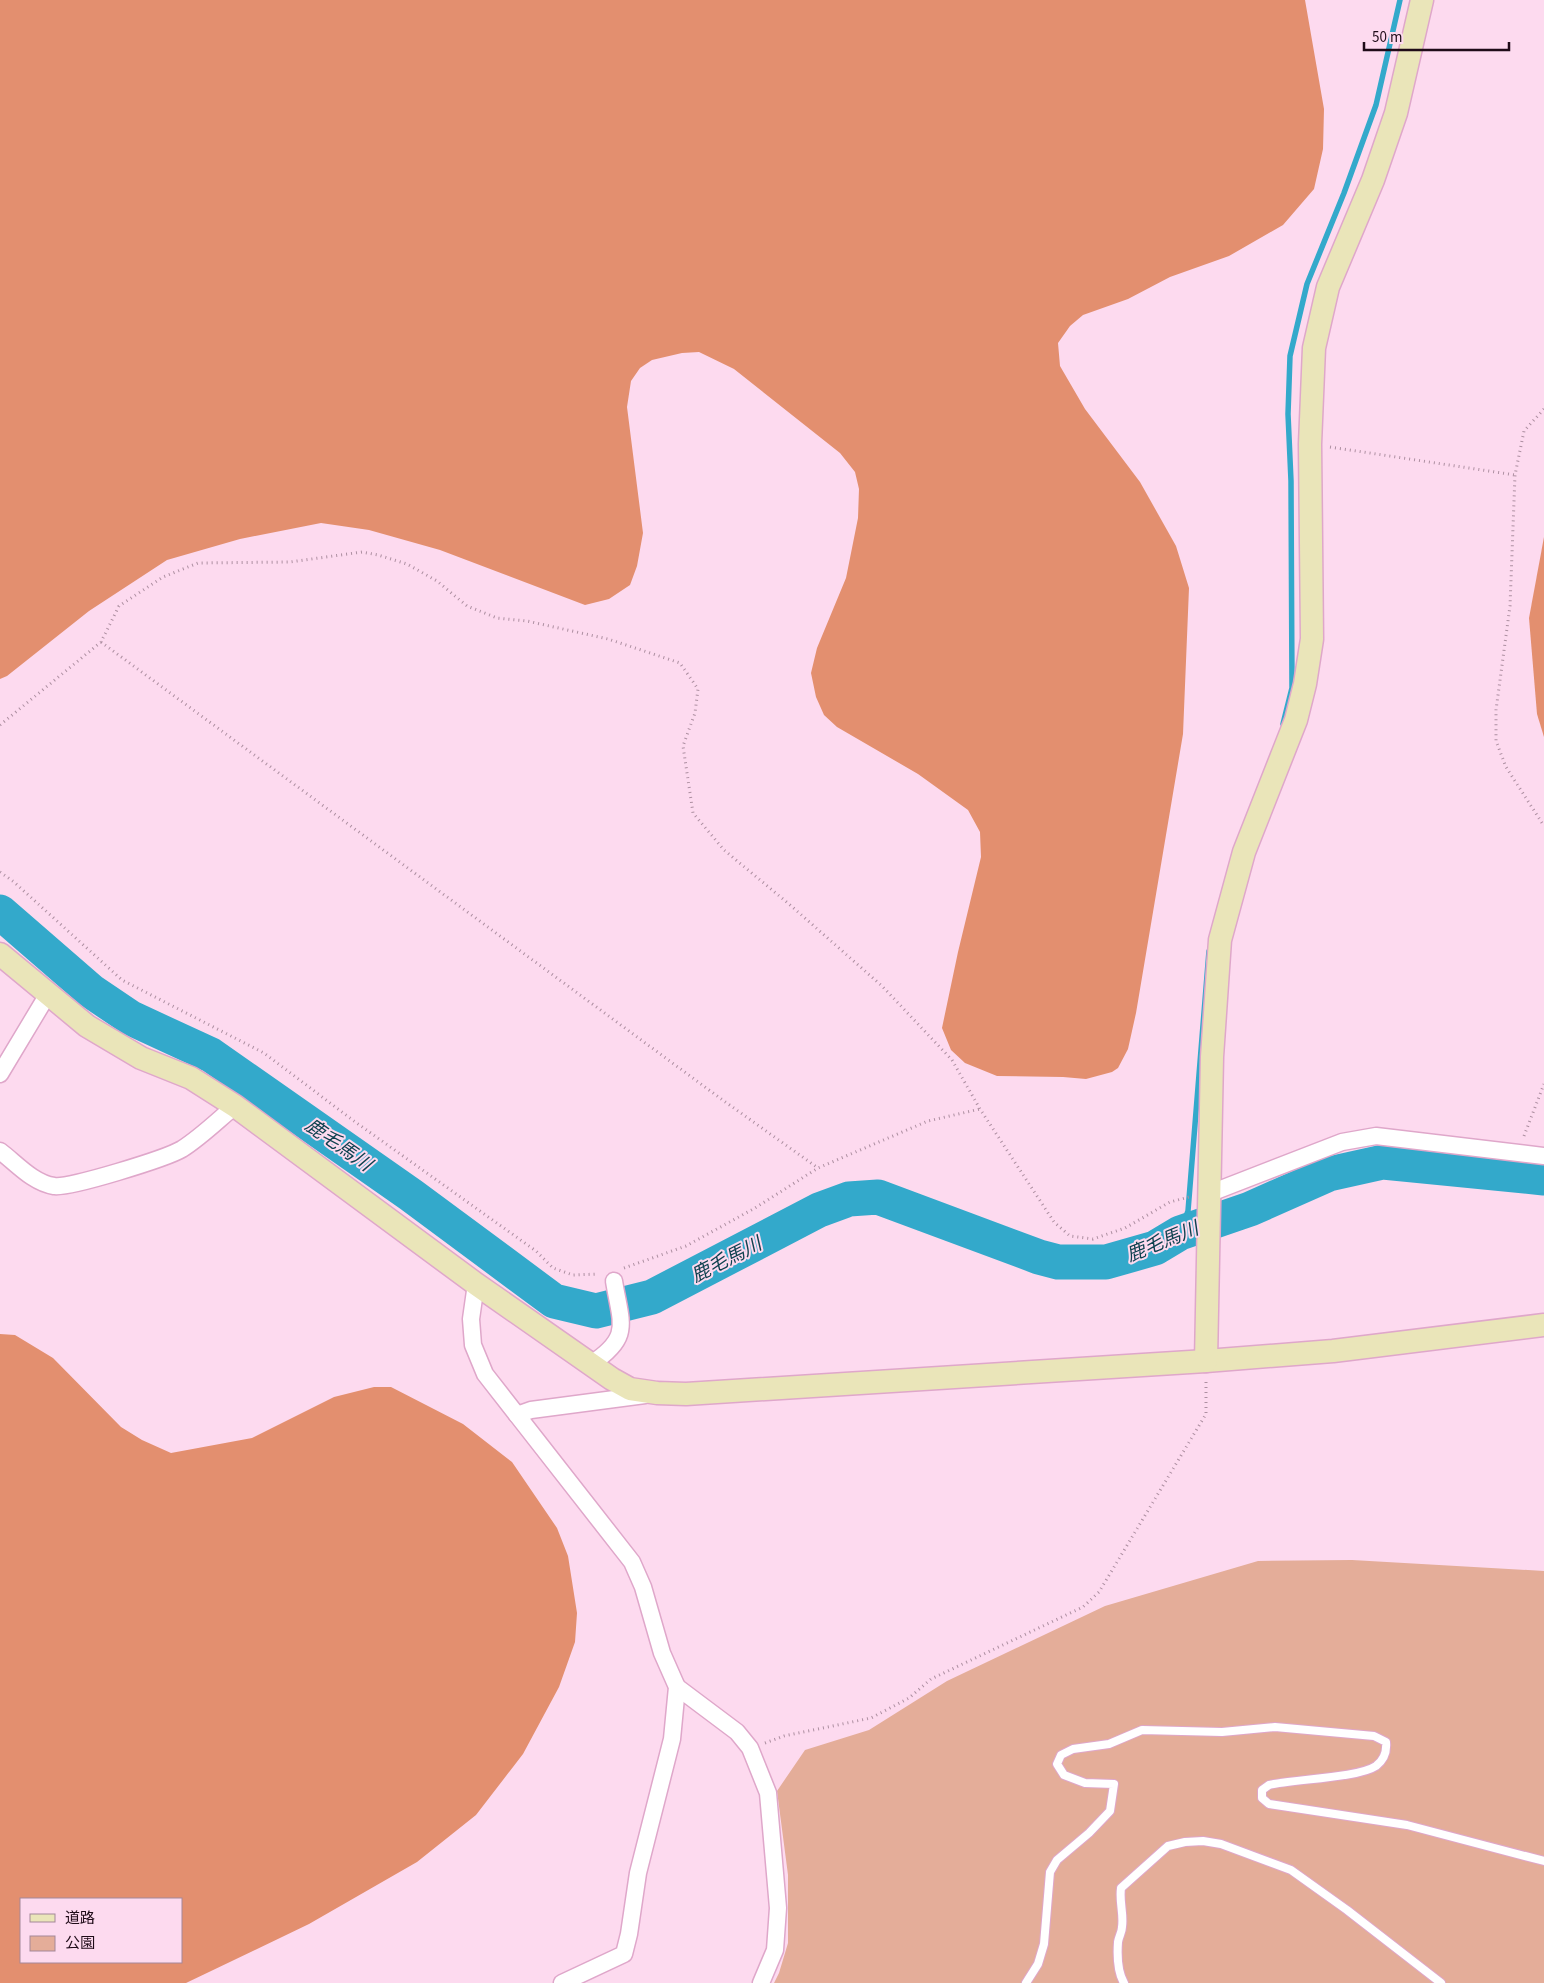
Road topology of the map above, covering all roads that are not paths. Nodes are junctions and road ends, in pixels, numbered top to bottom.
1 (1422, 0) edge
2 (0, 954) edge
3 (48, 994) junction
4 (0, 1074) edge
5 (235, 1106) junction
6 (0, 1151) edge
7 (1544, 1156) edge
8 (1203, 1198) junction
9 (613, 1277) road end
10 (476, 1284) junction
11 (1544, 1325) edge
12 (1206, 1361) junction
13 (592, 1364) junction
14 (657, 1393) junction
15 (517, 1415) junction
16 (677, 1687) junction
17 (1544, 1861) edge
18 (562, 1983) edge
19 (761, 1983) edge
20 (1026, 1983) edge
21 (1124, 1983) edge
22 (1441, 1983) edge

1 - 8 street
2 - 3 street
3 - 4 street
3 - 5 street
5 - 6 street
5 - 10 street
7 - 8 street
8 - 12 street
9 - 13 street
10 - 13 street
10 - 15 street
11 - 12 street
12 - 14 street
13 - 14 street
14 - 15 street
15 - 16 street
16 - 18 street
16 - 19 street
17 - 20 lane
21 - 22 lane

